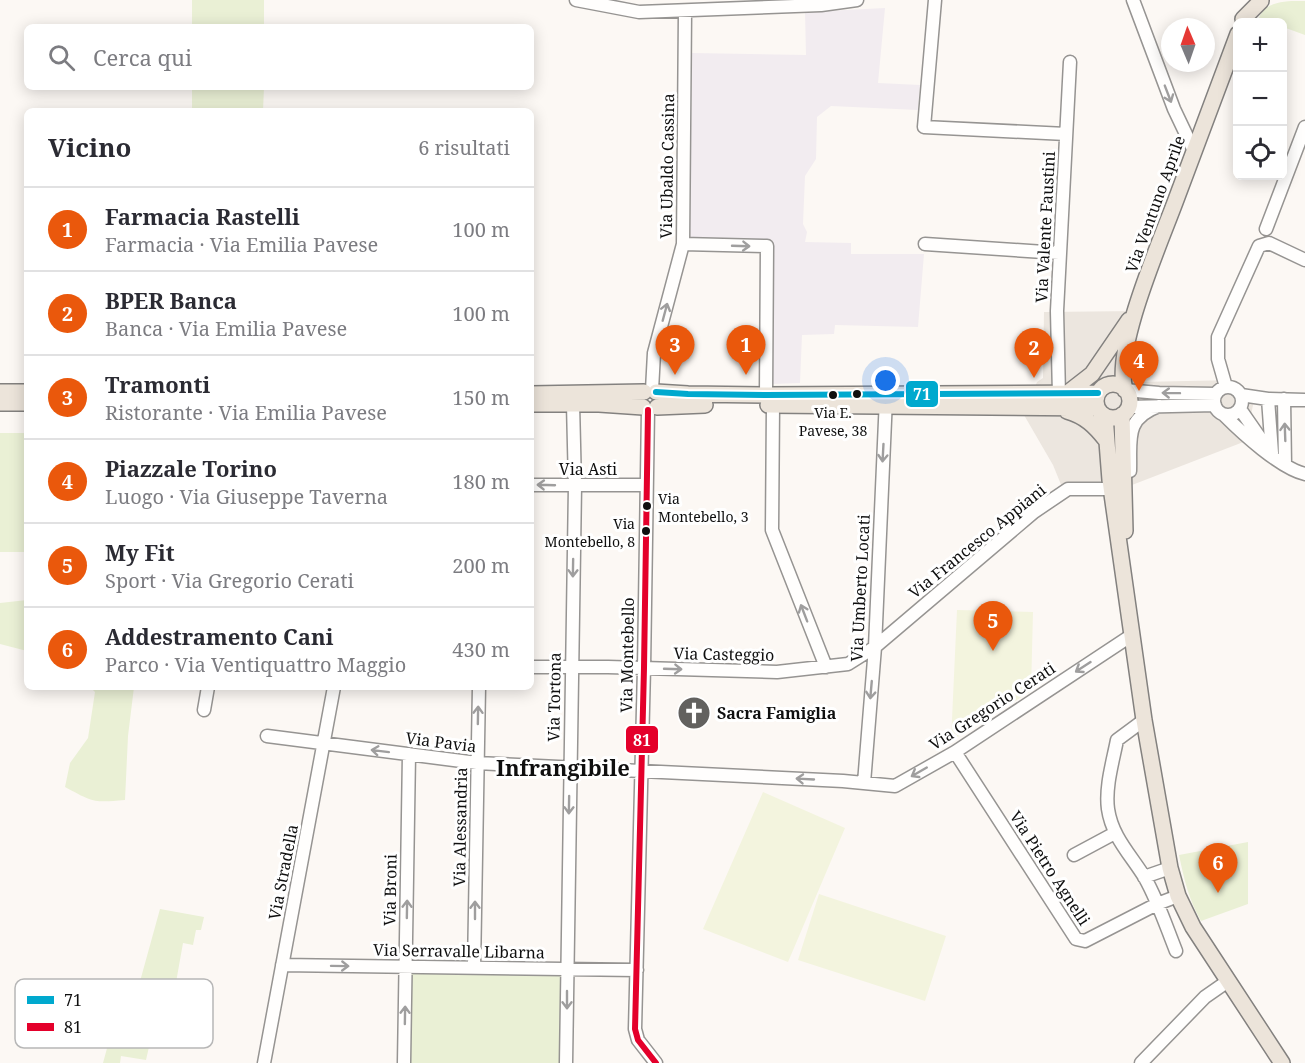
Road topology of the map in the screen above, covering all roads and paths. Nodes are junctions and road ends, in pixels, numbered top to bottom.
1 (576, 0) edge
2 (840, 0) edge
3 (858, 0) edge
4 (935, 0) edge
5 (1132, 0) edge
6 (1244, 0) edge
7 (1256, 0) edge
8 (1263, 0) edge
9 (821, 5) junction
10 (685, 12) junction
11 (1242, 18) edge
12 (1245, 18) edge
13 (1233, 47) edge
14 (1070, 62) dead end
15 (1305, 127) edge
16 (1066, 134) junction
17 (1194, 151) junction
18 (1266, 229) dead end
19 (683, 244) junction
20 (925, 244) dead end
21 (1059, 253) junction
22 (1305, 260) edge
23 (1136, 309) junction
24 (1123, 330) junction
25 (1125, 390) junction
26 (0, 392) edge
27 (24, 392) edge
28 (534, 394) edge
29 (1219, 395) junction
30 (1059, 398) junction
31 (1268, 399) junction
32 (1284, 399) junction
33 (1305, 399) edge
34 (650, 400) junction
35 (769, 400) junction
36 (886, 400) junction
37 (1100, 401) junction
38 (0, 403) edge
39 (1241, 403) junction
40 (24, 404) edge
41 (534, 404) edge
42 (573, 404) junction
43 (1159, 406) junction
44 (1125, 411) junction
45 (1224, 415) junction
46 (1106, 440) junction
47 (1272, 454) junction
48 (1285, 465) junction
49 (1305, 474) edge
50 (534, 485) edge
51 (646, 485) junction
52 (575, 486) junction
53 (1111, 489) junction
54 (1126, 513) junction
55 (1124, 570) junction
56 (1132, 635) junction
57 (875, 647) junction
58 (534, 667) edge
59 (571, 667) junction
60 (826, 667) junction
61 (644, 668) junction
62 (207, 690) edge
63 (333, 690) edge
64 (479, 690) edge
65 (204, 710) dead end
66 (1144, 720) junction
67 (267, 736) dead end
68 (324, 744) junction
69 (954, 752) junction
70 (409, 754) junction
71 (477, 763) junction
72 (570, 767) junction
73 (642, 771) junction
74 (864, 783) junction
75 (1115, 833) junction
76 (1074, 855) dead end
77 (1170, 868) junction
78 (1144, 877) junction
79 (1175, 897) junction
80 (1157, 904) junction
81 (1176, 951) dead end
82 (282, 965) junction
83 (406, 967) junction
84 (474, 968) junction
85 (566, 969) junction
86 (637, 970) junction
87 (1224, 983) junction
88 (641, 1044) junction
89 (264, 1063) edge
90 (404, 1063) edge
91 (566, 1063) edge
92 (645, 1063) edge
93 (656, 1063) edge
94 (1141, 1063) edge
95 (1270, 1063) edge
96 (1282, 1063) edge

1 - 10 street
2 - 9 street
3 - 9 street
4 - 16 street
5 -> 17 street
6 - 11 main road
7 - 8 main road
8 - 12 main road
9 - 10 street
10 - 19 street, Via Ubaldo Cassina
13 - 17 main road, Via Ventuno Aprile
14 - 16 street, Via Valente Faustini
15 - 18 street
16 - 21 street, Via Valente Faustini
17 - 23 main road, Via Ventuno Aprile
34 -> 19 street, Via Ubaldo Cassina
19 -> 35 street
20 - 21 street
21 - 30 street, Via Valente Faustini
22 - 29 street
23 - 24 main road
23 - 25 main road, Via Ventuno Aprile
24 - 30 main road
24 - 37 main road
29 -> 25 street
25 - 37 main road
25 - 44 main road
26 - 27 main road
28 - 34 main road
29 - 39 street
29 - 43 street
29 - 45 street
30 - 36 main road
30 - 37 main road
30 - 46 main road
31 - 32 street
31 - 39 street
31 - 47 street
32 - 33 street
48 -> 32 street
34 - 35 main road
34 - 42 main road
34 - 51 street, Via Montebello
35 - 36 main road
60 -> 35 street
36 -> 57 street, Via Umberto Locati
37 - 44 main road
37 - 46 main road
38 - 40 main road
39 - 45 street
39 - 47 street
41 - 42 main road
42 - 52 street, Via Tortona
43 - 44 street
43 - 54 street
44 - 54 main road
45 - 47 street
46 - 53 main road
47 - 48 street
48 - 49 street
52 -> 50 street, Via Asti
51 - 52 street, Via Asti
51 - 61 street, Via Montebello
52 -> 59 street, Via Tortona
53 - 55 main road
53 - 57 street, Via Francesco Appiani
54 - 55 main road
55 - 56 main road
56 - 66 main road
56 -> 69 street, Via Gregorio Cerati
57 - 60 street, Via Casteggio
57 -> 74 street, Via Umberto Locati
58 - 59 street, Via Casteggio
59 - 61 street, Via Casteggio
59 - 72 street, Via Tortona
61 -> 60 street, Via Casteggio
61 - 73 street, Via Montebello
62 - 65 street
63 - 68 street, Via Stradella
71 -> 64 street, Via Alessandria
66 - 75 street
66 - 77 main road
67 - 68 street, Via Pavia
70 -> 68 street, Via Pavia
68 - 82 street, Via Stradella
69 -> 74 street, Via Gregorio Cerati
69 - 80 street, Via Pietro Agnelli
70 - 71 street, Via Pavia
83 -> 70 street, Via Broni
71 - 72 street, Via Pavia
84 -> 71 street, Via Alessandria
72 - 73 street, Via Pavia
72 -> 85 street, Via Tortona
74 -> 73 street, Via Pavia
73 - 86 street, Via Montebello
75 - 76 street
75 - 78 street
77 - 78 street
77 - 79 main road
78 - 80 street
79 - 80 street, Via Pietro Agnelli
79 - 87 main road
80 - 81 street
82 -> 83 street, Via Serravalle Libarna
82 - 89 street, Via Stradella
83 - 84 street, Via Serravalle Libarna
90 -> 83 street, Via Broni
84 - 85 street, Via Serravalle Libarna
85 - 86 street, Via Serravalle Libarna
85 -> 91 street, Via Tortona
86 - 88 street, Via Montebello
87 - 94 street
87 - 95 main road
87 - 96 main road
88 - 92 street, Via Montebello
88 - 93 street, Via Montebello

